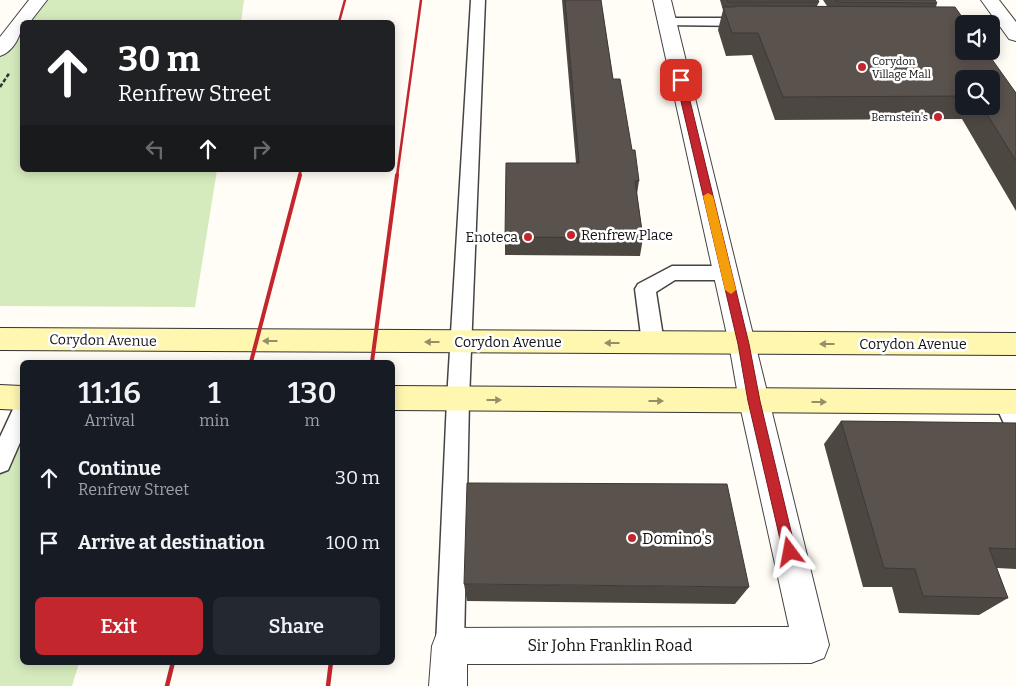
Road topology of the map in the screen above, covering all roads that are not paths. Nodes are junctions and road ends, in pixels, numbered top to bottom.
1 (38, 0) edge
2 (478, 0) edge
3 (990, 0) edge
4 (664, 11) edge
5 (23, 20) edge
6 (761, 22) edge
7 (924, 23) edge
8 (20, 24) edge
9 (1012, 29) edge
10 (0, 50) edge
11 (726, 273) junction
12 (0, 339) edge
13 (461, 342) junction
14 (653, 343) junction
15 (743, 344) junction
16 (1016, 344) edge
17 (0, 398) edge
18 (20, 398) edge
19 (395, 398) edge
20 (458, 400) junction
21 (754, 401) junction
22 (1012, 410) edge
23 (20, 418) edge
24 (0, 462) edge
25 (450, 646) junction
26 (448, 686) edge

1 - 5 street
2 - 13 lane
3 - 9 street
4 - 6 lane
4 - 11 street
7 - 9 lane
8 - 10 street
11 - 14 lane
11 - 15 street
13 -> 12 main road, Corydon Avenue
14 -> 13 main road, Corydon Avenue
13 - 20 lane
14 - 15 main road, Corydon Avenue
16 -> 15 main road, Corydon Avenue
15 - 21 street
17 - 18 main road
19 - 20 main road
20 -> 21 main road
20 - 25 lane
21 -> 22 main road
21 - 25 street, Sir John Franklin Road
23 - 24 lane
25 - 26 street

